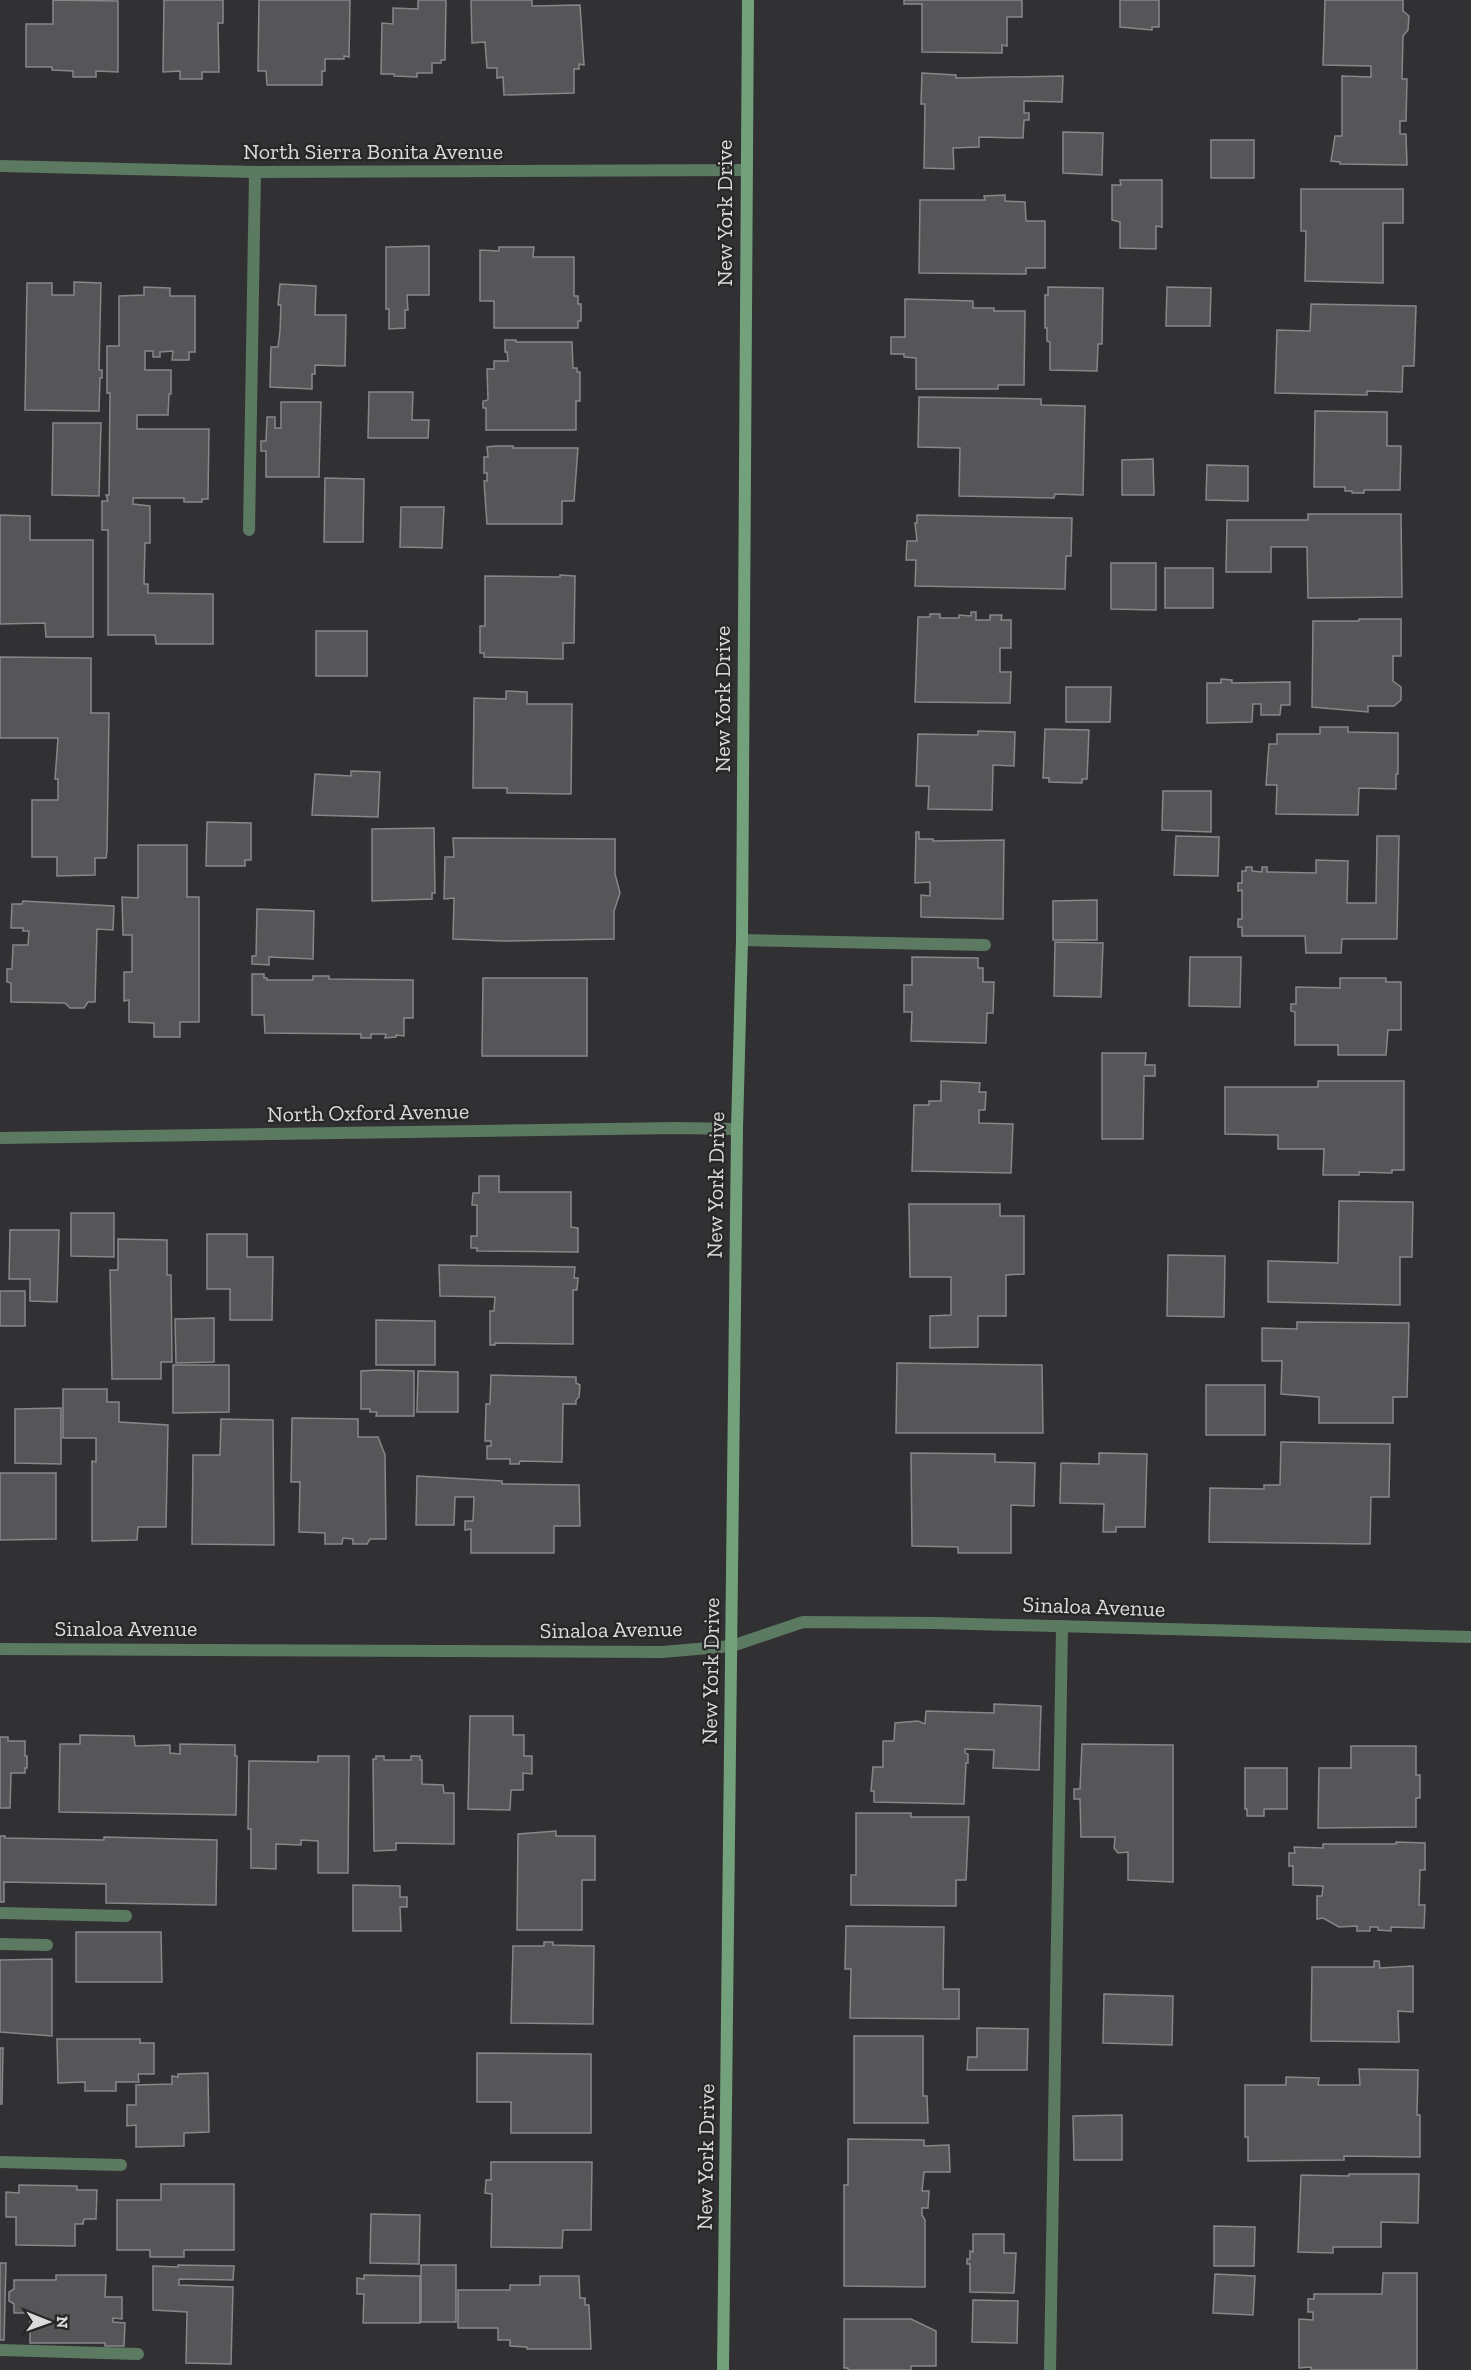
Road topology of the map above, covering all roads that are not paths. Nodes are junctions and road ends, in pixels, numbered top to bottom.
1 (748, 0) edge
2 (0, 166) edge
3 (746, 170) junction
4 (255, 172) junction
5 (249, 530) dead end
6 (742, 940) junction
7 (985, 945) dead end
8 (737, 1129) junction
9 (0, 1138) edge
10 (1062, 1626) junction
11 (1471, 1637) edge
12 (732, 1646) junction
13 (0, 1649) edge
14 (0, 1913) edge
15 (126, 1916) dead end
16 (0, 1944) edge
17 (47, 1946) dead end
18 (0, 2162) edge
19 (121, 2165) dead end
20 (0, 2350) edge
21 (138, 2354) dead end
22 (723, 2370) edge
23 (1050, 2370) edge

1 - 3 street, New York Drive
2 - 4 street, North Sierra Bonita Avenue
3 - 4 street, North Sierra Bonita Avenue
3 - 6 street, New York Drive
4 - 5 street
6 - 7 street
6 - 8 street, New York Drive
8 - 9 street, North Oxford Avenue
8 - 12 street, New York Drive
10 - 11 street, Sinaloa Avenue
10 - 12 street, Sinaloa Avenue
10 - 23 street
12 - 13 street, Sinaloa Avenue
12 - 22 street, New York Drive
14 - 15 street
16 - 17 street
18 - 19 street
20 - 21 street

